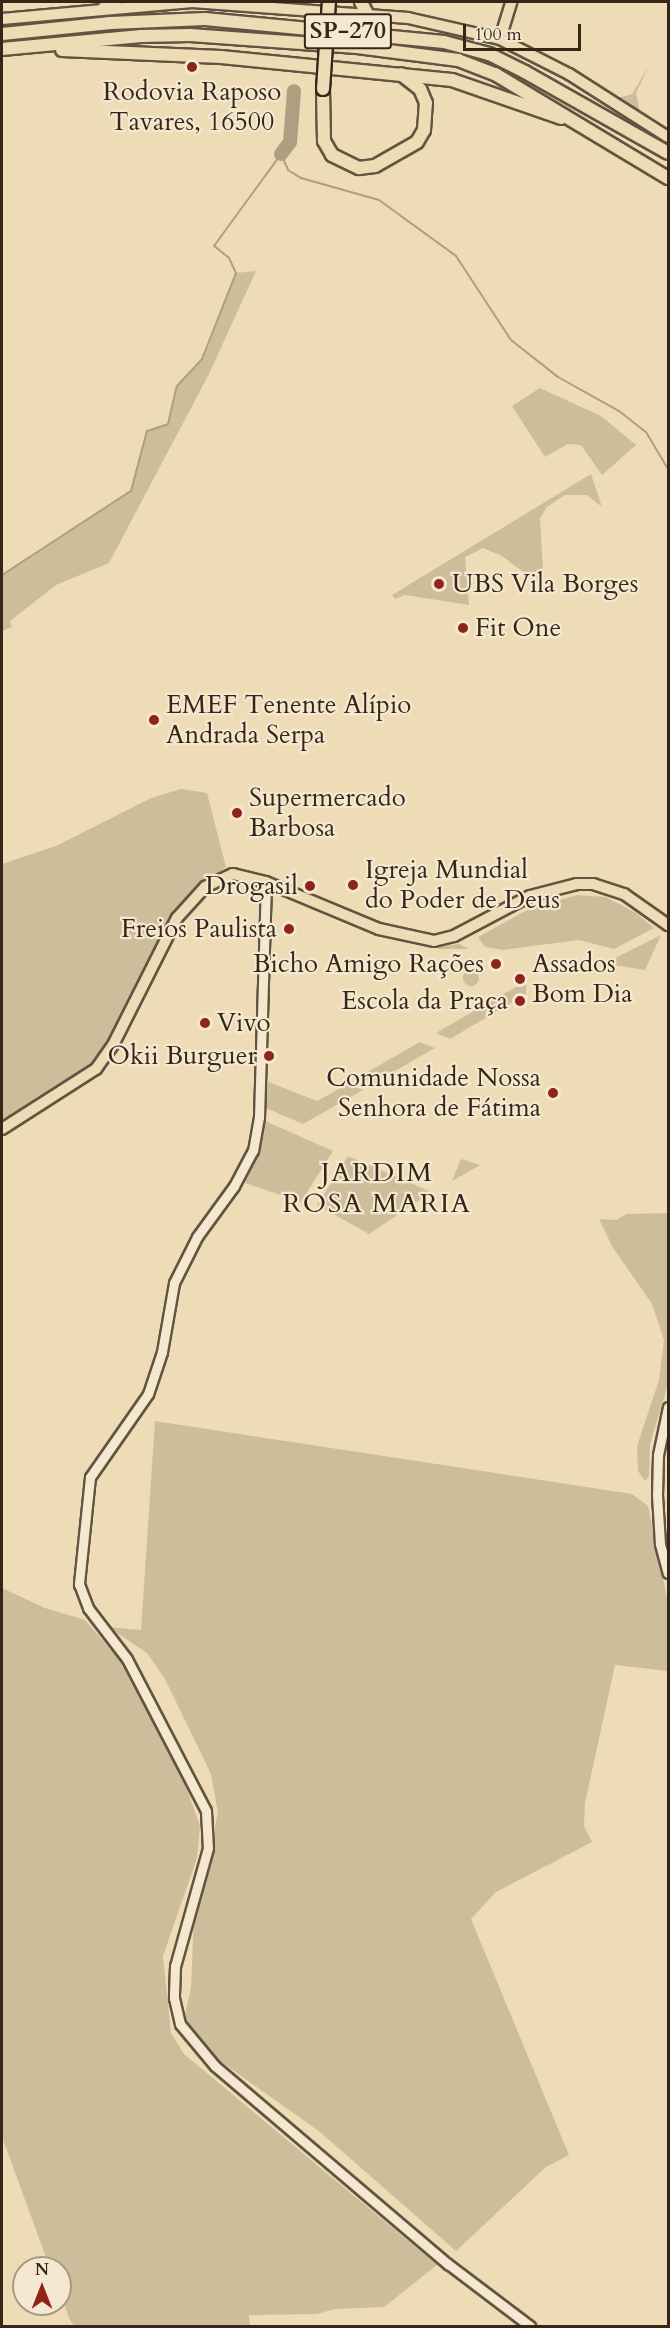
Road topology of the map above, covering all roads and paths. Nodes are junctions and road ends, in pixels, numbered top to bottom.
1 (116, 2) edge
2 (329, 2) edge
3 (361, 2) edge
4 (511, 2) edge
5 (104, 8) junction
6 (367, 14) junction
7 (2, 19) edge
8 (2, 34) edge
9 (500, 39) junction
10 (2, 49) edge
11 (400, 73) junction
12 (572, 120) junction
13 (669, 136) edge
14 (669, 153) edge
15 (669, 178) edge
16 (266, 882) junction
17 (669, 925) edge
18 (2, 1130) edge
19 (669, 1407) edge
20 (669, 1573) edge
21 (530, 2326) edge

1 - 5 highway
2 - 11 highway, bridge
3 - 6 highway
4 - 9 main road
5 - 6 main road
5 - 7 main road
6 - 9 main road
8 - 14 highway, SP-270
9 - 13 main road
10 - 11 highway
10 - 12 highway, SP-270
11 - 12 highway
12 - 15 highway, SP-270
16 - 17 main road
16 - 18 main road
16 - 21 street
19 - 20 street

